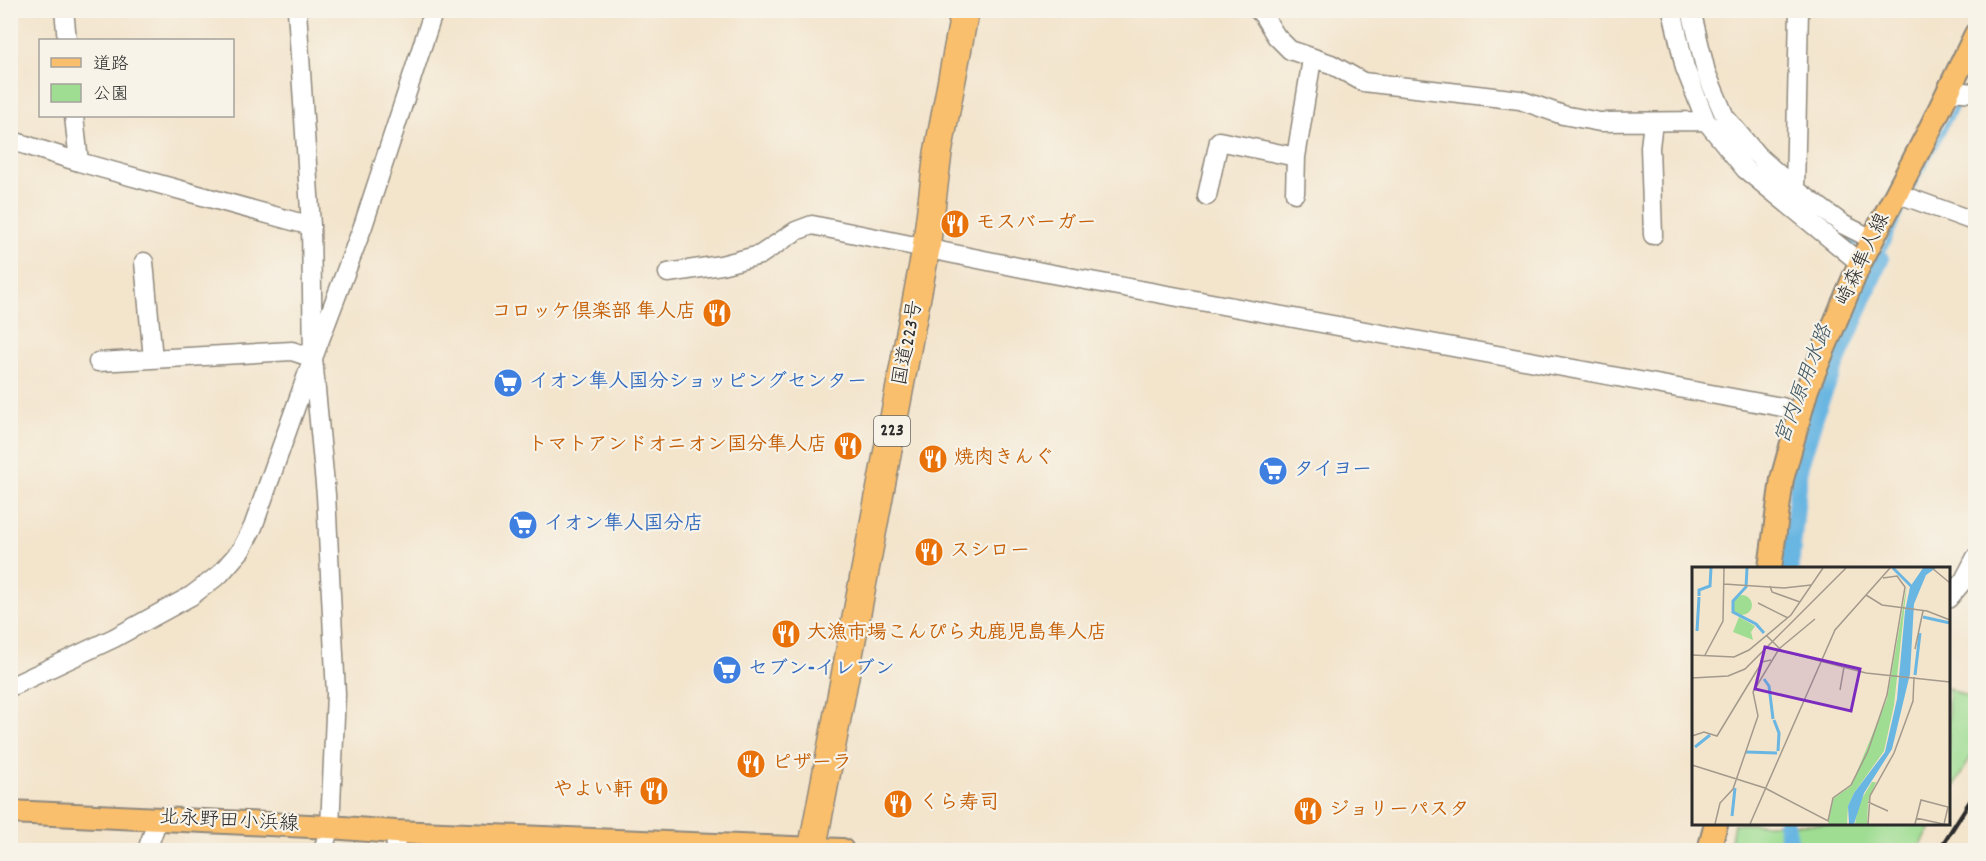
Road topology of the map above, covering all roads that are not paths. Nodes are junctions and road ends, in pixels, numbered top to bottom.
1 (64, 10) edge
2 (297, 10) edge
3 (434, 10) edge
4 (965, 10) edge
5 (1258, 10) edge
6 (1672, 10) edge
7 (1691, 10) edge
8 (1800, 11) edge
9 (1976, 34) edge
10 (67, 39) edge
11 (1312, 59) junction
12 (1949, 91) junction
13 (1976, 93) edge
14 (74, 117) edge
15 (1706, 121) junction
16 (1653, 122) junction
17 (10, 140) edge
18 (1296, 158) junction
19 (79, 162) junction
20 (1795, 189) junction
21 (1295, 193) dead end
22 (1896, 194) junction
23 (1207, 196) dead end
24 (1976, 222) edge
25 (311, 226) junction
26 (1653, 235) dead end
27 (1872, 239) junction
28 (926, 249) junction
29 (144, 262) dead end
30 (1860, 263) junction
31 (669, 273) dead end
32 (313, 358) junction
33 (153, 359) junction
34 (98, 362) dead end
35 (1800, 416) junction
36 (1976, 557) edge
37 (1770, 567) edge
38 (1950, 597) edge
39 (10, 687) edge
40 (10, 812) edge
41 (158, 819) junction
42 (1716, 825) edge
43 (330, 827) junction
44 (395, 841) edge
45 (147, 850) edge
46 (323, 850) edge
47 (812, 850) edge
48 (842, 850) edge
49 (1709, 850) edge

1 - 10 street
2 - 25 street
3 - 32 street
4 - 28 highway, 国道223号 / 223
5 - 11 street
6 - 15 street
7 - 20 street
8 - 20 street
9 - 12 main road, 崎森隼人線
11 - 16 street
11 - 18 street
12 - 13 street
12 - 22 main road, 崎森隼人線
14 - 19 street
15 - 16 street
15 - 30 street
16 - 26 street
17 - 19 street
18 - 21 street
18 - 23 street
19 - 25 street
20 - 27 street
22 - 24 street
22 - 27 main road, 崎森隼人線
25 - 32 street
27 - 30 main road, 崎森隼人線
28 - 31 street
28 - 35 street
28 - 47 highway, 国道223号 / 223
29 - 33 street
30 - 35 main road, 崎森隼人線
32 - 33 street
32 - 39 street
32 - 43 street
33 - 34 street
35 - 37 main road, 崎森隼人線
36 - 38 street
40 - 41 main road, 北永野田小浜線
41 - 43 main road, 北永野田小浜線
41 - 45 street
42 - 49 main road
43 - 44 main road, 北永野田小浜線
43 - 46 street
44 - 47 main road, 北永野田小浜線
47 - 48 main road, 北永野田小浜線

